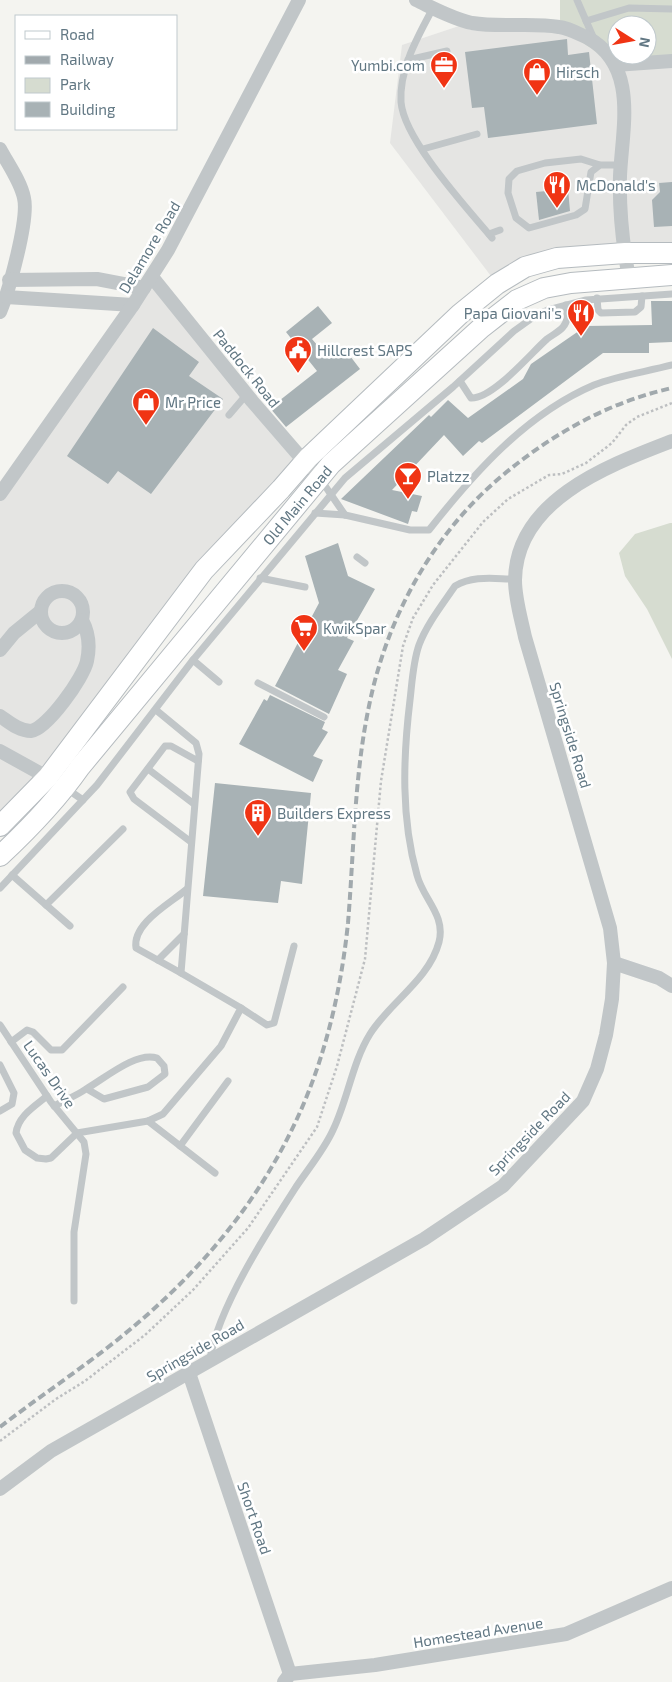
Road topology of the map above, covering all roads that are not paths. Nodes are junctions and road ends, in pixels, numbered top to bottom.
1 (299, 0) edge
2 (416, 0) edge
3 (577, 0) edge
4 (433, 8) junction
5 (672, 9) edge
6 (586, 21) junction
7 (596, 44) junction
8 (447, 51) dead end
9 (607, 53) edge
10 (408, 60) junction
11 (672, 61) edge
12 (657, 62) edge
13 (615, 65) edge
14 (477, 134) dead end
15 (0, 149) edge
16 (423, 149) junction
17 (600, 165) junction
18 (622, 165) junction
19 (500, 230) dead end
20 (625, 253) junction
21 (672, 253) edge
22 (672, 275) edge
23 (630, 278) junction
24 (9, 280) junction
25 (148, 282) junction
26 (672, 294) edge
27 (642, 296) junction
28 (6, 297) junction
29 (597, 298) junction
30 (566, 304) junction
31 (133, 305) junction
32 (0, 312) edge
33 (672, 365) edge
34 (460, 381) junction
35 (247, 394) junction
36 (229, 416) dead end
37 (672, 441) edge
38 (304, 462) junction
39 (319, 478) junction
40 (0, 494) edge
41 (330, 494) junction
42 (315, 513) junction
43 (345, 515) junction
44 (357, 557) dead end
45 (365, 563) dead end
46 (260, 578) junction
47 (515, 579) junction
48 (305, 587) dead end
49 (41, 611) junction
50 (82, 620) junction
51 (0, 650) edge
52 (193, 660) junction
53 (218, 682) dead end
54 (258, 683) dead end
55 (156, 710) junction
56 (0, 716) edge
57 (324, 717) dead end
58 (0, 751) edge
59 (198, 761) junction
60 (148, 769) junction
61 (48, 777) junction
62 (65, 788) junction
63 (83, 800) junction
64 (194, 804) junction
65 (0, 826) edge
66 (123, 829) dead end
67 (191, 842) junction
68 (0, 856) edge
69 (12, 875) junction
70 (0, 888) edge
71 (188, 889) junction
72 (46, 905) junction
73 (70, 926) dead end
74 (184, 934) junction
75 (294, 946) dead end
76 (158, 960) junction
77 (614, 964) junction
78 (181, 973) junction
79 (672, 986) edge
80 (123, 987) dead end
81 (241, 1008) junction
82 (0, 1025) edge
83 (11, 1042) junction
84 (0, 1065) edge
85 (228, 1082) dead end
86 (88, 1089) junction
87 (47, 1096) junction
88 (54, 1106) junction
89 (0, 1111) edge
90 (148, 1121) junction
91 (79, 1135) junction
92 (180, 1146) junction
93 (215, 1173) dead end
94 (74, 1301) dead end
95 (210, 1361) junction
96 (189, 1373) junction
97 (0, 1489) edge
98 (672, 1588) edge
99 (287, 1678) edge

1 - 25 street, Delamore Road
2 - 4 street
3 - 6 lane
4 - 7 street
4 - 10 lane
5 - 6 lane
6 - 7 lane
7 - 9 street
8 - 10 lane
10 - 16 lane
11 - 12 street
13 - 18 street
14 - 16 lane
15 - 24 street
16 - 19 lane
17 - 17 lane
17 - 18 lane
18 - 20 street
20 - 21 main road, Old Main Road
20 - 23 street
20 - 38 main road, Old Main Road
22 - 23 main road, Old Main Road
23 - 39 main road, Old Main Road
24 - 25 street
24 - 28 street
25 - 31 street, Delamore Road
25 - 35 street, Paddock Road
26 - 27 lane
27 - 29 lane
27 - 29 lane
28 - 31 street
28 - 32 street
29 - 30 lane
30 - 34 lane
30 - 34 lane
31 - 40 street, Delamore Road
33 - 43 lane
34 - 41 lane
35 - 36 lane
35 - 38 street, Paddock Road
37 - 47 street, Springside Road
38 - 39 street, Paddock Road
38 - 61 main road, Old Main Road
39 - 41 lane
39 - 62 main road, Old Main Road
41 - 42 lane
41 - 43 lane
42 - 43 lane
42 - 46 lane
44 - 45 lane
46 - 48 lane
46 - 52 lane
47 - 77 street, Springside Road
47 - 95 lane
49 - 50 street
49 - 50 street
49 - 51 street
50 - 56 street
52 - 53 lane
52 - 55 lane
54 - 57 lane
55 - 59 lane
55 - 63 lane
58 - 61 street
59 - 60 lane
59 - 64 lane
60 - 64 lane
60 - 67 lane
61 - 62 street
61 - 65 main road, Old Main Road
62 - 63 lane
62 - 68 main road, Old Main Road
63 - 69 lane
64 - 67 lane
66 - 72 lane
67 - 71 lane
69 - 70 lane
69 - 72 lane
71 - 74 lane
71 - 76 lane
72 - 73 lane
74 - 76 lane
74 - 78 lane
75 - 81 lane
76 - 78 lane
77 - 79 street
77 - 95 street, Springside Road
78 - 81 lane
80 - 83 lane
81 - 90 lane
82 - 83 lane, Lucas Drive
83 - 87 lane, Lucas Drive
84 - 89 lane
85 - 92 lane
86 - 86 lane
86 - 88 lane
87 - 88 lane, Lucas Drive
87 - 91 lane
88 - 91 lane, Lucas Drive
90 - 91 lane
90 - 92 lane
91 - 94 lane
92 - 93 lane
95 - 96 street, Springside Road
96 - 97 street, Springside Road
96 - 99 street, Short Road
98 - 99 street, Homestead Avenue

